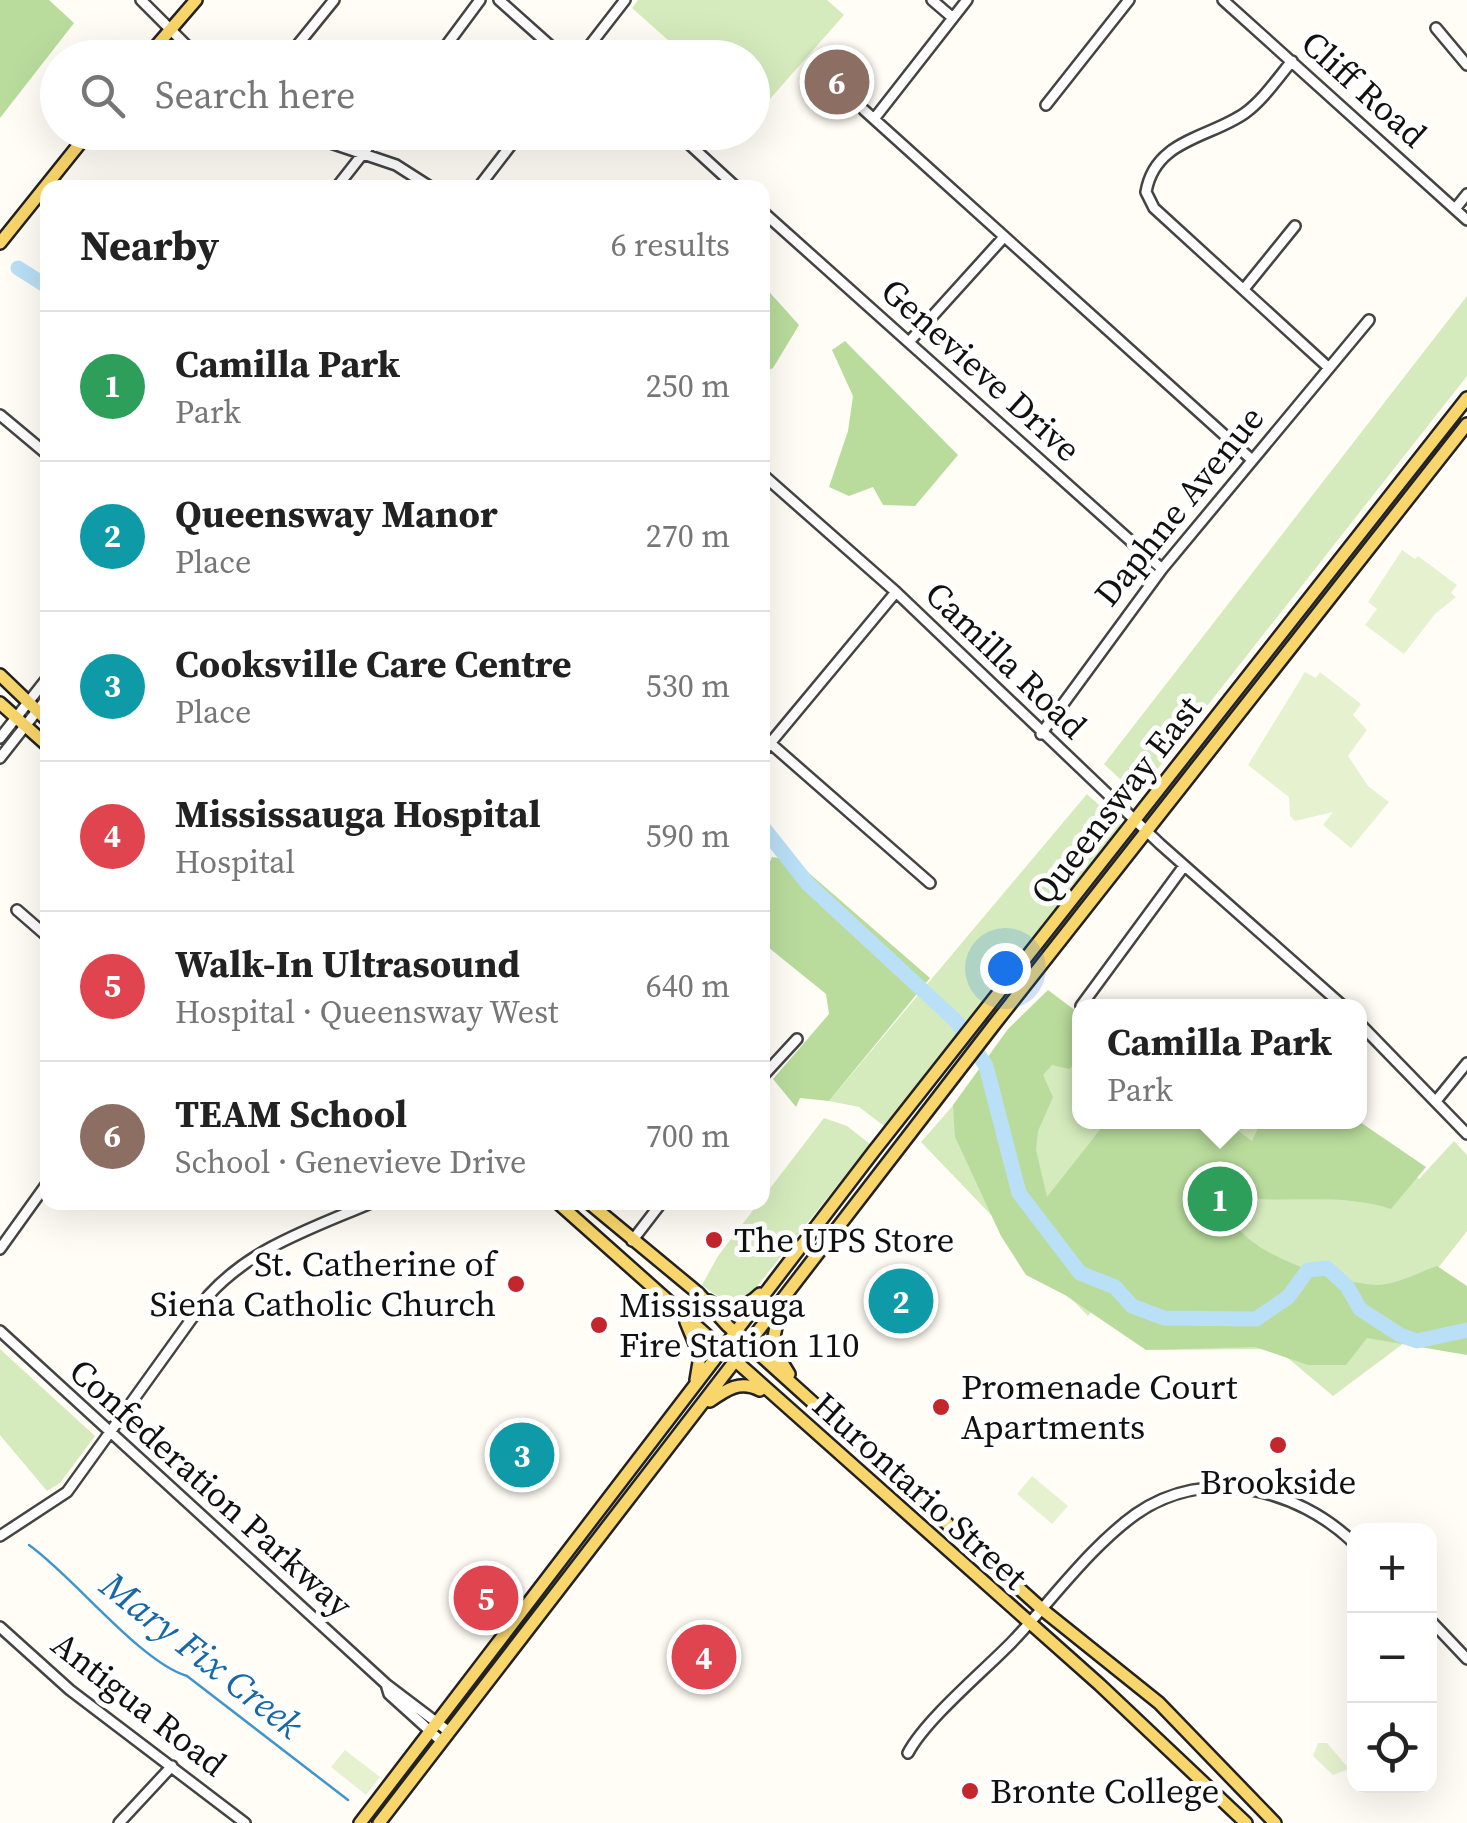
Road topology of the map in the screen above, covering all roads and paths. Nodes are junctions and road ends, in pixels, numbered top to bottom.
1 (142, 0) edge
2 (196, 0) edge
3 (334, 0) edge
4 (480, 0) edge
5 (498, 0) edge
6 (625, 0) edge
7 (932, 0) edge
8 (966, 0) edge
9 (1129, 0) edge
10 (1223, 0) edge
11 (953, 18) junction
12 (1436, 28) dead end
13 (170, 29) junction
14 (161, 40) edge
15 (181, 40) edge
16 (302, 40) edge
17 (450, 40) edge
18 (544, 40) edge
19 (597, 40) edge
20 (1292, 62) junction
21 (1467, 65) edge
22 (1046, 105) dead end
23 (864, 110) dead end
24 (874, 118) junction
25 (75, 150) edge
26 (357, 150) edge
27 (507, 150) edge
28 (696, 150) edge
29 (364, 152) junction
30 (51, 180) edge
31 (342, 180) edge
32 (420, 180) edge
33 (484, 180) edge
34 (728, 180) edge
35 (40, 193) edge
36 (1467, 194) edge
37 (1456, 209) junction
38 (770, 218) edge
39 (1467, 220) edge
40 (1295, 226) dead end
41 (1004, 237) junction
42 (0, 243) edge
43 (1244, 290) junction
44 (1370, 320) dead end
45 (909, 342) junction
46 (1330, 368) junction
47 (1467, 398) edge
48 (0, 415) edge
49 (1467, 424) edge
50 (40, 448) edge
51 (1251, 459) junction
52 (770, 481) edge
53 (1162, 569) junction
54 (896, 592) junction
55 (0, 675) edge
56 (40, 691) edge
57 (40, 702) edge
58 (0, 704) edge
59 (32, 706) junction
60 (40, 714) edge
61 (20, 721) junction
62 (1041, 734) junction
63 (770, 736) edge
64 (0, 738) edge
65 (40, 739) edge
66 (770, 742) edge
67 (0, 758) edge
68 (1134, 820) junction
69 (1146, 831) junction
70 (1184, 866) junction
71 (930, 882) dead end
72 (17, 910) dead end
73 (40, 930) edge
74 (1086, 999) edge
75 (1335, 999) edge
76 (1367, 1031) edge
77 (798, 1040) dead end
78 (1467, 1063) edge
79 (770, 1069) edge
80 (1436, 1101) junction
81 (1467, 1134) edge
82 (40, 1193) edge
83 (354, 1210) edge
84 (566, 1210) edge
85 (597, 1210) edge
86 (656, 1210) edge
87 (632, 1241) junction
88 (0, 1249) edge
89 (784, 1270) junction
90 (698, 1293) junction
91 (784, 1300) junction
92 (684, 1317) junction
93 (0, 1331) edge
94 (736, 1333) junction
95 (748, 1344) junction
96 (721, 1351) junction
97 (733, 1362) junction
98 (693, 1389) junction
99 (800, 1389) junction
100 (772, 1396) junction
101 (698, 1410) junction
102 (111, 1434) junction
103 (1, 1533) edge
104 (1347, 1537) edge
105 (1043, 1610) junction
106 (1029, 1624) junction
107 (1437, 1627) edge
108 (0, 1628) edge
109 (1467, 1659) edge
110 (434, 1726) junction
111 (445, 1736) junction
112 (908, 1754) dead end
113 (172, 1766) junction
114 (119, 1823) edge
115 (245, 1823) edge
116 (360, 1823) edge
117 (379, 1823) edge
118 (1246, 1823) edge
119 (1275, 1823) edge

1 - 13 street
2 - 13 main road
3 - 16 street
4 - 17 street
5 - 18 street
6 - 19 street
7 - 11 street
8 - 11 street
9 - 22 street
10 - 20 street, Cliff Road
11 - 24 street
12 - 21 street
13 - 14 main road
13 - 15 street
20 - 37 street, Cliff Road
20 - 43 street
23 - 24 street
24 - 41 street
25 - 30 main road
26 - 29 street
27 - 33 street
28 - 34 street
29 - 31 street
29 - 32 street
35 - 42 main road
36 - 37 street
37 - 39 street, Cliff Road
38 - 45 street, Genevieve Drive
40 - 43 street
41 - 45 street
41 - 51 street
43 - 46 street
44 - 46 street, Daphne Avenue
45 - 53 street, Genevieve Drive
46 - 51 street, Daphne Avenue
47 - 68 main road, Queensway East
48 - 50 street
49 - 69 main road, Queensway East
51 - 53 street, Daphne Avenue
52 - 54 street, Camilla Road
53 - 62 street, Daphne Avenue
54 - 62 street, Camilla Road
54 - 63 street
55 - 59 main road
56 - 59 street
57 - 59 street
58 - 61 main road
59 - 60 main road
59 - 61 street
61 - 64 street
61 - 65 main road
61 - 67 street
62 - 68 street, Camilla Road
66 - 71 street
68 - 69 street, Camilla Road
68 - 89 main road, Queensway East
69 - 70 street, Camilla Road
69 - 91 main road, Queensway East
70 - 74 street
70 - 75 street, Camilla Road
72 - 73 street
76 - 80 street
77 - 79 street
78 - 80 street
80 - 81 street
82 - 88 street
83 - 102 street
84 - 92 main road, Hurontario Street
85 - 87 main road, Hurontario Street
86 - 87 street
87 - 90 main road, Hurontario Street
89 - 90 main road
89 - 94 main road, Queensway East
90 - 94 main road, Hurontario Street
91 - 95 main road, Queensway East
91 - 99 main road
92 - 96 main road, Hurontario Street
92 - 98 main road
93 - 102 street, Confederation Parkway
94 - 95 main road, Hurontario Street
94 - 96 main road, Queensway East
95 - 97 main road, Queensway East
95 - 99 main road, Hurontario Street
96 - 97 main road, Hurontario Street
96 - 98 main road, Queensway East
97 - 100 main road, Hurontario Street
97 - 101 main road, Queensway East
98 - 110 main road, Queensway East
99 - 105 main road, Hurontario Street
100 - 101 main road
100 - 106 main road, Hurontario Street
101 - 111 main road, Queensway East
102 - 103 street
102 - 110 street, Confederation Parkway
104 - 105 street
105 - 106 street
105 - 119 main road, Hurontario Street
106 - 112 street
106 - 118 main road, Hurontario Street
107 - 109 street
108 - 113 street, Antigua Road
110 - 111 street, Confederation Parkway
110 - 116 main road, Queensway East
111 - 117 main road, Queensway East
113 - 114 street
113 - 115 street, Antigua Road

